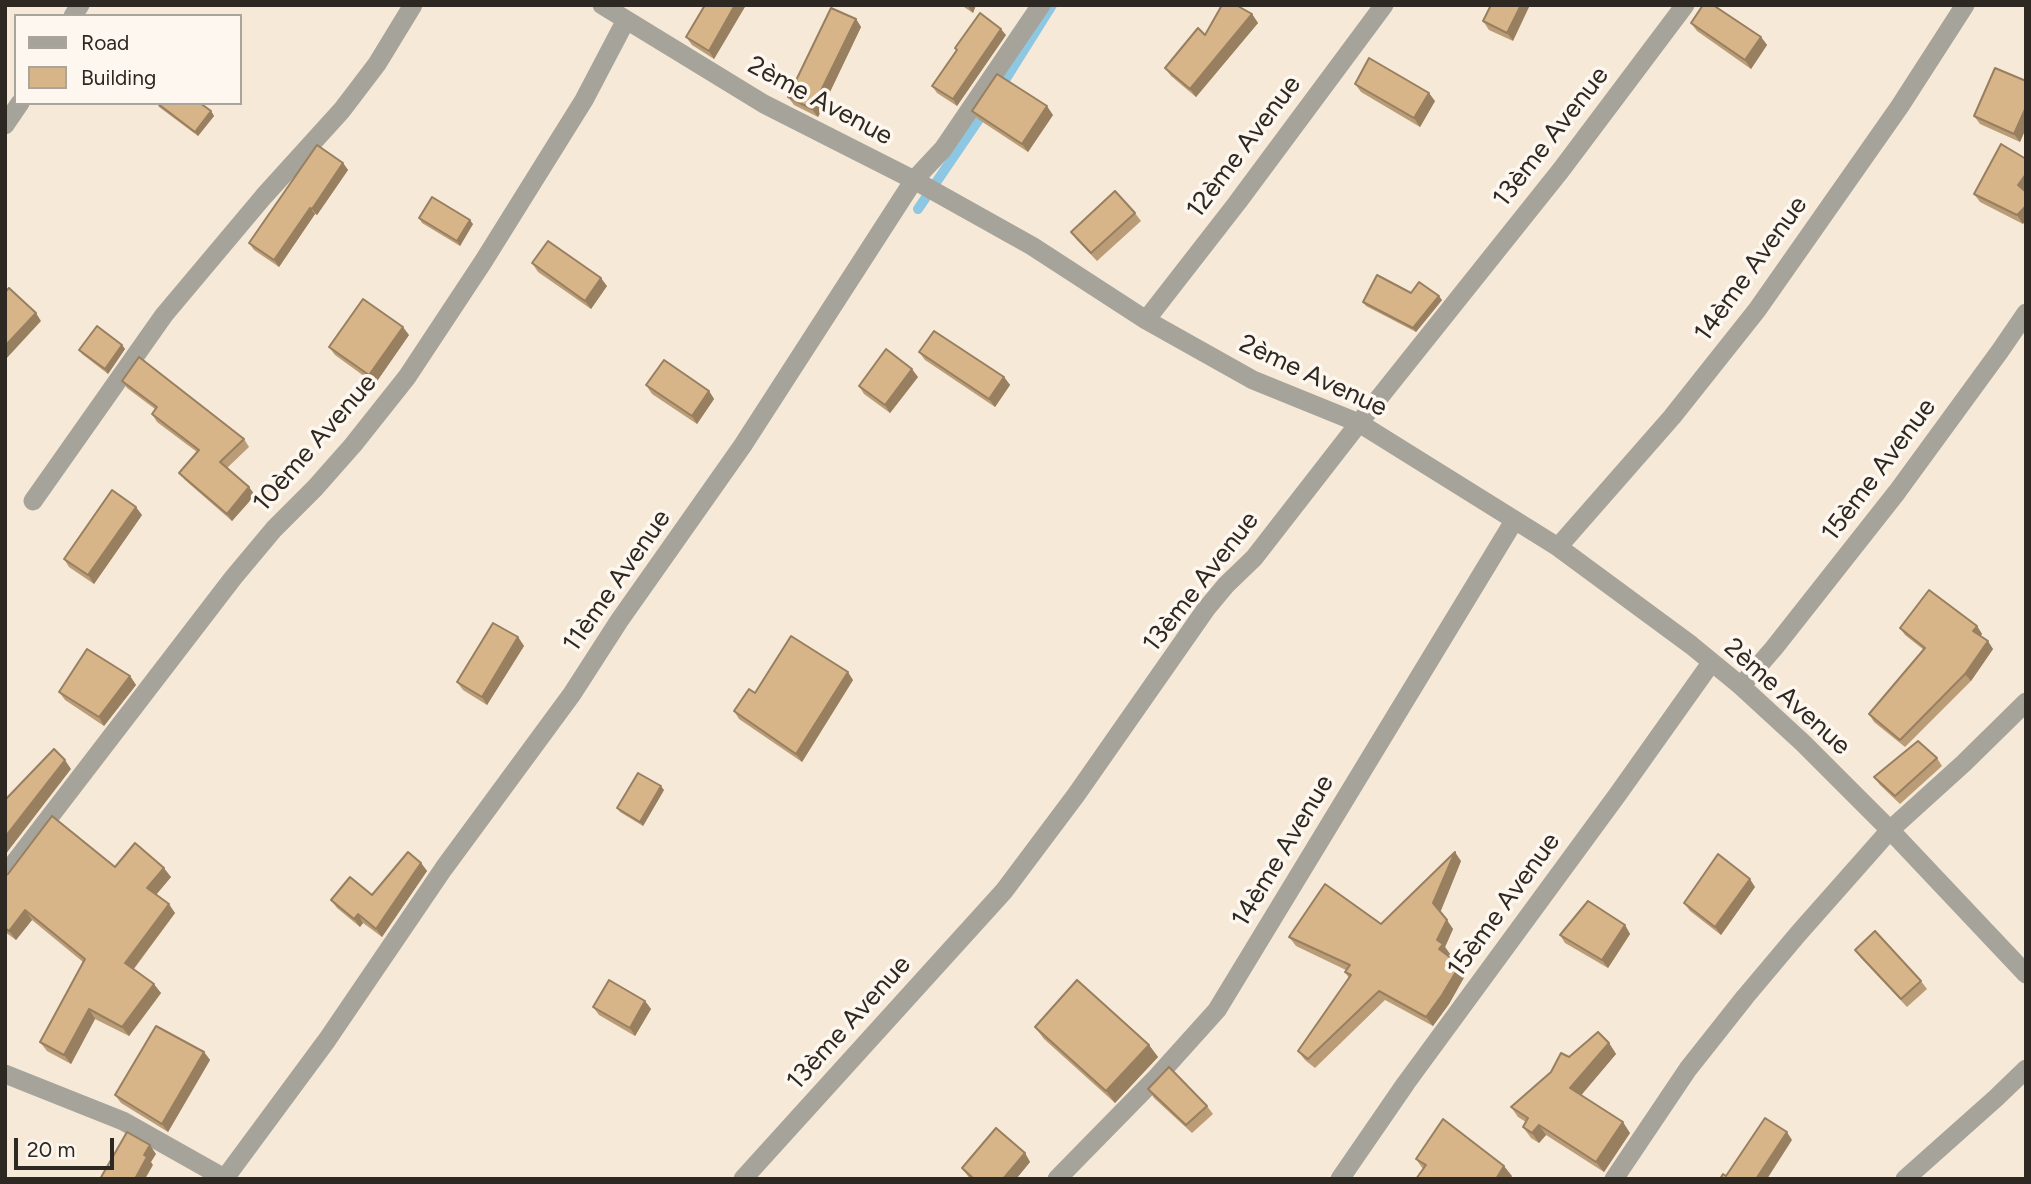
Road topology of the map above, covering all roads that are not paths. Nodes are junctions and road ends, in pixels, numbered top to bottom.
1 (413, 5) edge
2 (602, 5) edge
3 (1041, 5) edge
4 (1384, 5) edge
5 (1685, 5) edge
6 (1965, 5) edge
7 (626, 20) junction
8 (18, 105) edge
9 (5, 125) edge
10 (914, 180) junction
11 (2026, 313) edge
12 (1146, 320) junction
13 (1359, 423) junction
14 (33, 501) dead end
15 (1514, 521) junction
16 (1558, 547) junction
17 (1711, 663) junction
18 (1741, 686) junction
19 (2026, 702) edge
20 (1890, 830) junction
21 (5, 875) edge
22 (2026, 974) edge
23 (2026, 1069) edge
24 (5, 1074) edge
25 (225, 1178) edge
26 (743, 1179) edge
27 (1057, 1179) edge
28 (1340, 1179) edge
29 (1614, 1179) edge
30 (1905, 1179) edge

1 - 14 street
2 - 7 street, 2ème Avenue
3 - 10 street, 11ème Avenue
4 - 12 street, 12ème Avenue
5 - 13 street, 13ème Avenue
6 - 16 street, 14ème Avenue
7 - 10 street, 2ème Avenue
7 - 21 street, 10ème Avenue
8 - 9 street
10 - 12 street, 2ème Avenue
10 - 25 street, 11ème Avenue
11 - 18 street, 15ème Avenue
12 - 13 street, 2ème Avenue
13 - 15 street, 2ème Avenue
13 - 26 street, 13ème Avenue
15 - 16 street, 2ème Avenue
15 - 27 street, 14ème Avenue
16 - 17 street, 2ème Avenue
17 - 18 street, 2ème Avenue
17 - 28 street, 15ème Avenue
18 - 20 street, 2ème Avenue
19 - 20 street
20 - 22 street, 2ème Avenue
20 - 29 street
23 - 30 street
24 - 25 street

